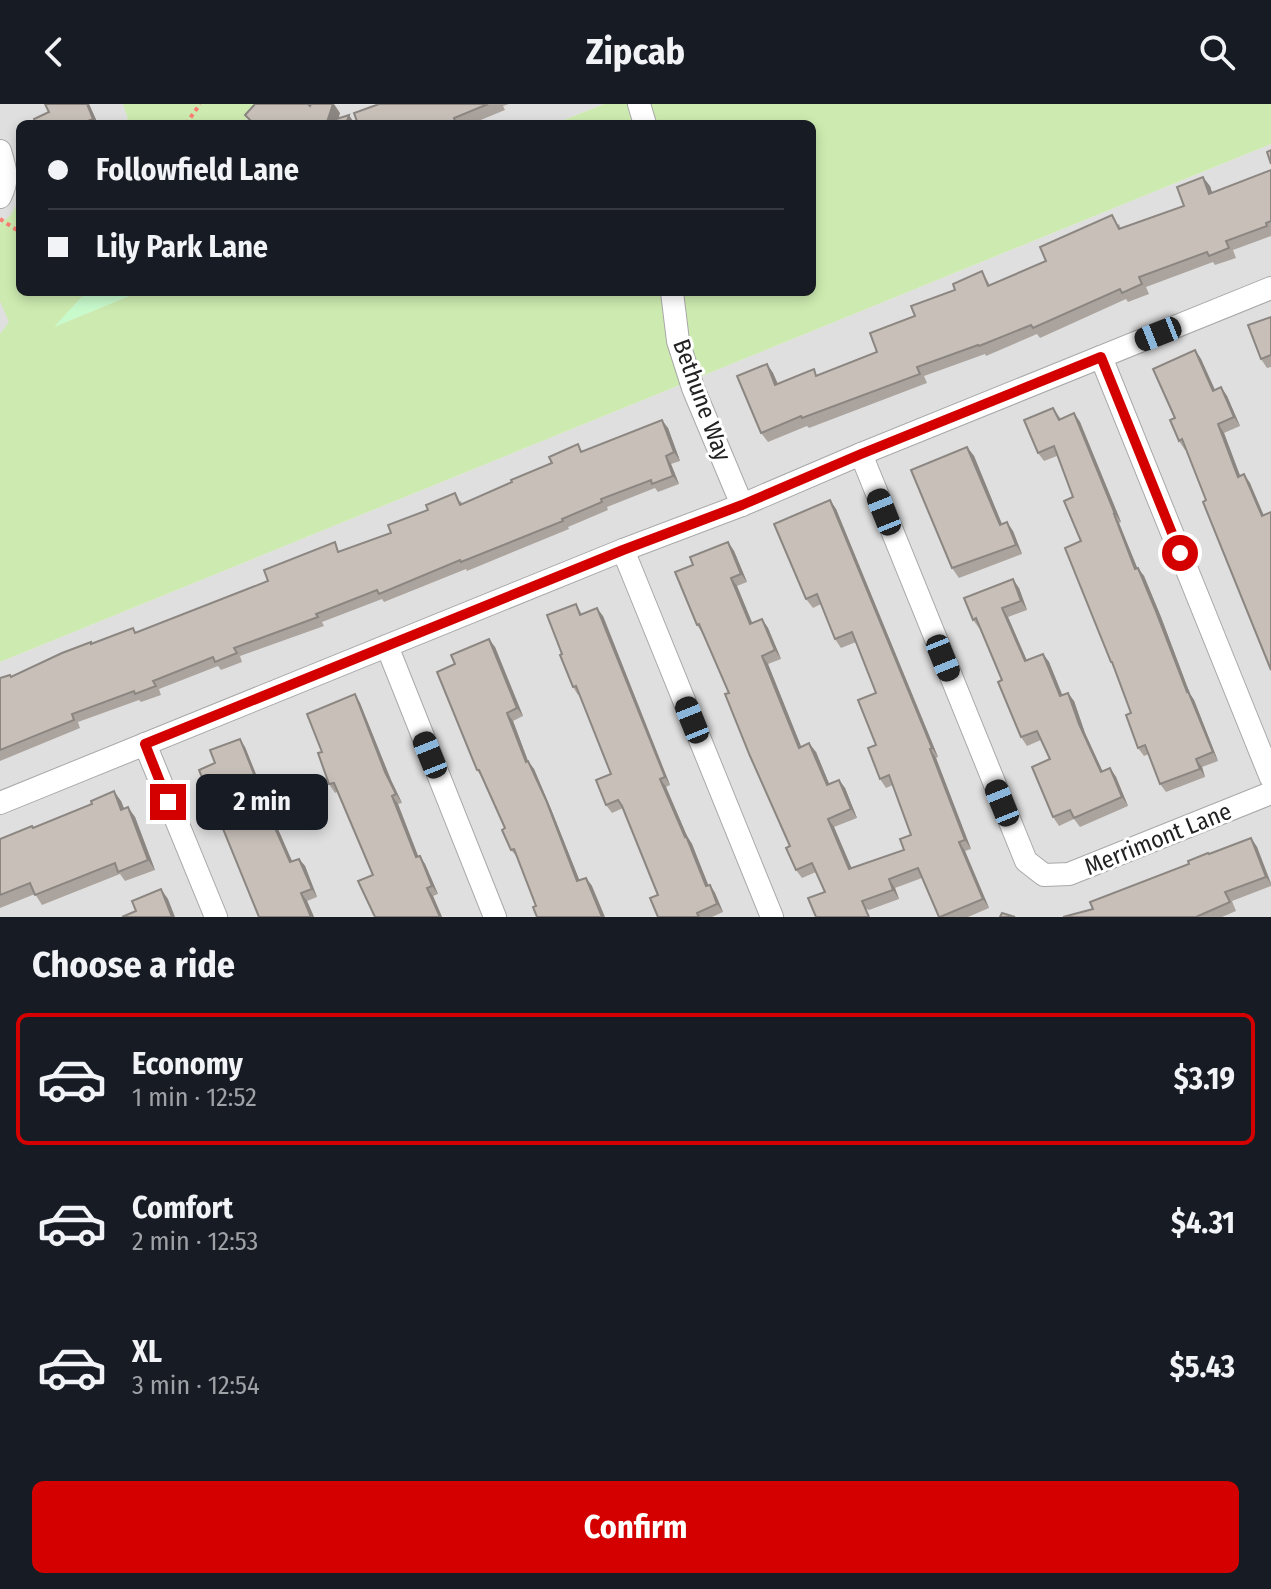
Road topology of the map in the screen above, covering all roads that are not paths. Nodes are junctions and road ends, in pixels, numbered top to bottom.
1 (0, 151) edge
2 (0, 197) edge
3 (1271, 288) edge
4 (672, 296) edge
5 (1101, 357) junction
6 (861, 454) junction
7 (742, 505) junction
8 (623, 550) junction
9 (387, 646) junction
10 (145, 744) junction
11 (1271, 778) edge
12 (1271, 793) edge
13 (0, 803) edge
14 (216, 917) edge
15 (495, 917) edge
16 (772, 917) edge

1 - 2 street
3 - 5 street
4 - 7 street, Bethune Way
5 - 6 street
5 - 11 street
6 - 7 street
6 - 12 street, Merrimont Lane
7 - 8 street
8 - 9 street
8 - 16 street
9 - 10 street
9 - 15 street
10 - 13 street
10 - 14 street

